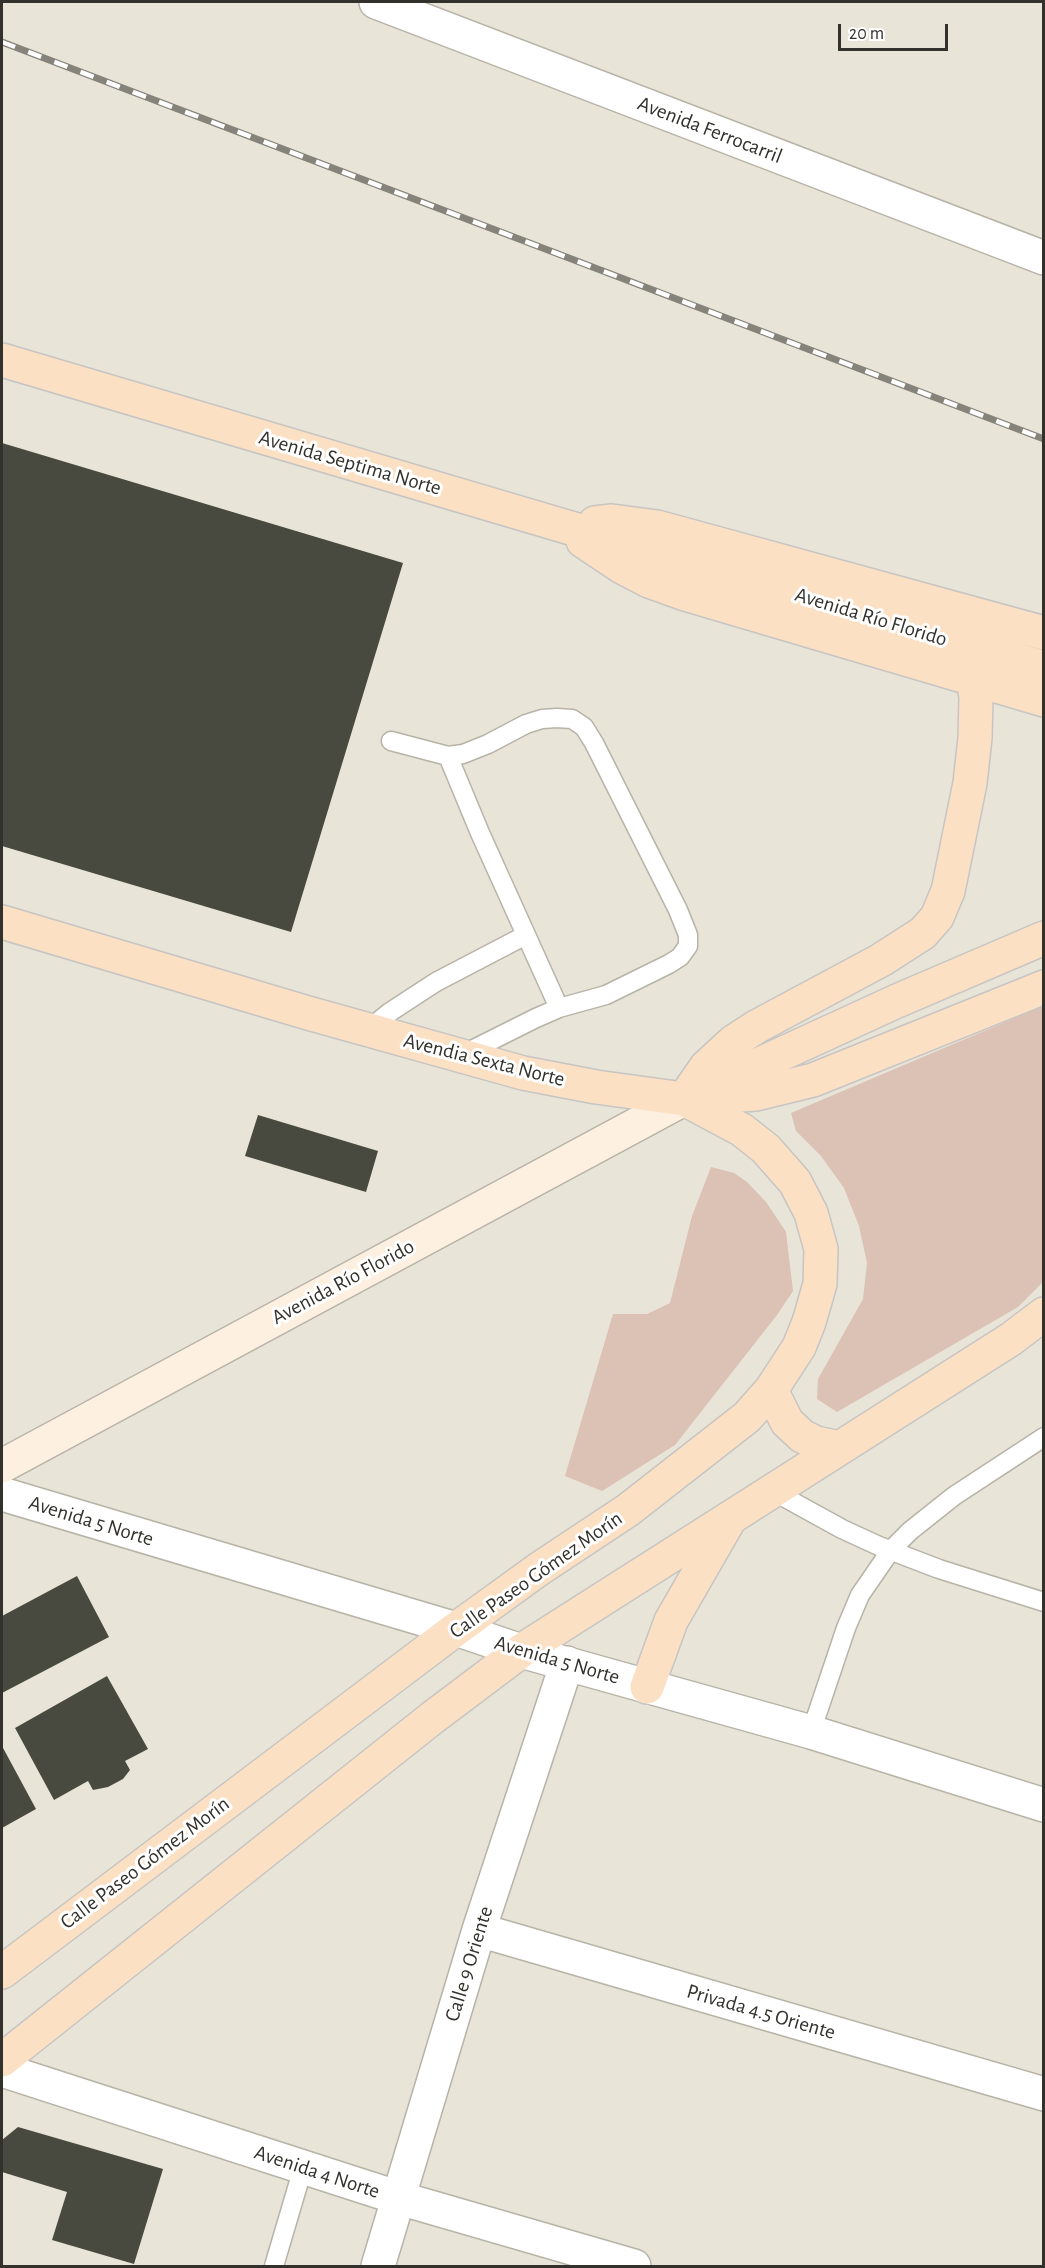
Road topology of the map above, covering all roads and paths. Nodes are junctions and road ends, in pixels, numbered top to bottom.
1 (376, 2) edge
2 (1044, 258) edge
3 (2, 360) edge
4 (562, 525) junction
5 (698, 565) joint
6 (1044, 633) edge
7 (1044, 668) edge
8 (973, 680) junction
9 (1044, 700) edge
10 (390, 741) dead end
11 (448, 756) junction
12 (2, 922) edge
13 (526, 935) junction
14 (1044, 938) edge
15 (1044, 987) edge
16 (559, 1008) junction
17 (368, 1030) junction
18 (459, 1056) junction
19 (684, 1099) junction
20 (1044, 1314) edge
21 (771, 1390) junction
22 (1044, 1437) edge
23 (840, 1448) junction
24 (2, 1466) edge
25 (773, 1491) junction
26 (2, 1494) edge
27 (731, 1517) junction
28 (891, 1550) junction
29 (1044, 1602) edge
30 (456, 1629) junction
31 (521, 1651) junction
32 (567, 1663) junction
33 (647, 1687) junction
34 (811, 1732) junction
35 (1044, 1805) edge
36 (479, 1930) junction
37 (2, 1972) edge
38 (2, 2060) edge
39 (2, 2070) edge
40 (1044, 2094) edge
41 (303, 2168) junction
42 (399, 2198) junction
43 (274, 2266) edge
44 (378, 2266) edge
45 (634, 2266) edge

1 - 2 street, Avenida Ferrocarril
3 - 4 main road, Avenida Septima Norte
4 - 5 main road, Avenida Septima Norte
4 - 6 main road
4 - 8 main road
5 - 7 main road, Avenida Río Florido
8 - 9 main road
8 - 19 main road
10 - 11 lane
11 - 13 lane
11 - 16 lane
12 - 17 main road, Avendia Sexta Norte
13 - 16 lane
13 - 17 lane
14 - 19 main road
15 - 19 main road
16 - 18 lane
17 - 18 main road, Avendia Sexta Norte
18 - 19 main road, Avendia Sexta Norte
19 - 21 main road, Calle Paseo Gómez Morín
19 - 24 main road, Avenida Río Florido
20 - 23 main road
21 - 23 main road
21 - 30 main road, Calle Paseo Gómez Morín
22 - 28 lane
23 - 25 main road
25 - 27 main road
25 - 28 lane
26 - 30 street, Avenida 5 Norte
27 - 31 main road
27 - 33 main road
28 - 29 lane
28 - 34 lane
30 - 31 street, Avenida 5 Norte
30 - 37 main road, Calle Paseo Gómez Morín
31 - 32 street, Avenida 5 Norte
31 - 38 main road
32 - 33 street, Avenida 5 Norte
32 - 36 street, Calle 9 Oriente
33 - 34 street, Avenida 5 Norte
34 - 35 street, Avenida 5 Norte
36 - 40 street, Privada 4.5 Oriente
36 - 42 street, Calle 9 Oriente
39 - 41 street, Avenida 4 Norte
41 - 42 street, Avenida 4 Norte
41 - 43 lane
42 - 44 street, Calle 9 Oriente
42 - 45 street, Avenida 4 Norte

